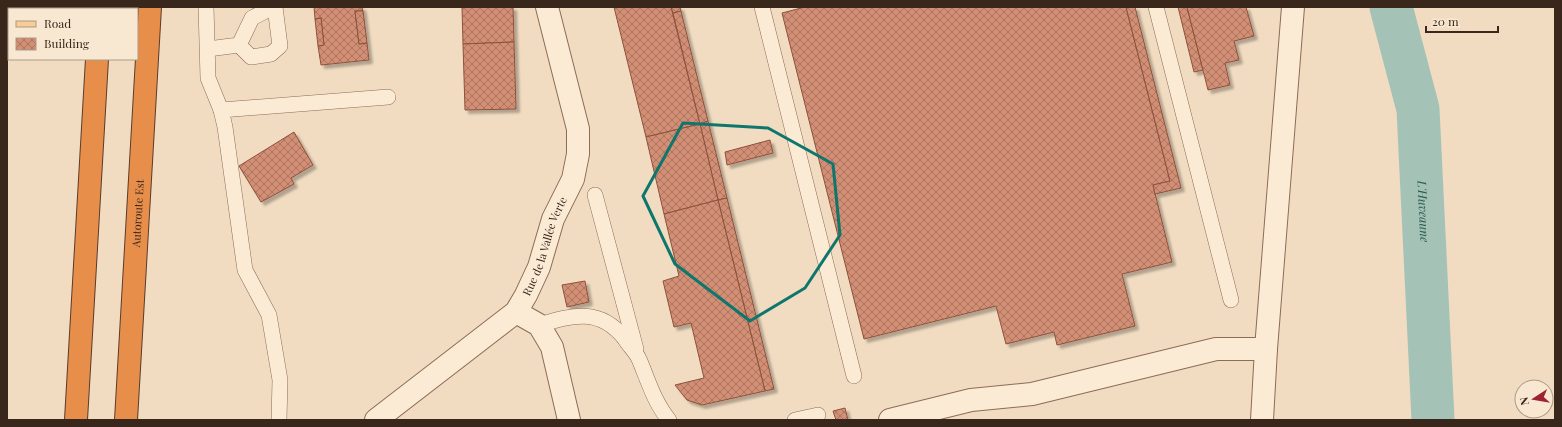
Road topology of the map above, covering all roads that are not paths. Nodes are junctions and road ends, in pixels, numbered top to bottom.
1 (150, 7) edge
2 (206, 7) edge
3 (274, 7) edge
4 (547, 7) edge
5 (762, 7) edge
6 (1156, 7) edge
7 (1293, 7) edge
8 (8, 23) edge
9 (7, 30) edge
10 (239, 45) junction
11 (208, 49) junction
12 (97, 60) edge
13 (388, 97) dead end
14 (221, 110) junction
15 (595, 195) dead end
16 (1231, 300) dead end
17 (516, 312) junction
18 (539, 326) junction
19 (1266, 349) junction
20 (638, 357) junction
21 (854, 376) dead end
22 (818, 415) dead end
23 (76, 420) edge
24 (126, 420) edge
25 (280, 420) edge
26 (376, 420) edge
27 (569, 420) edge
28 (668, 420) edge
29 (795, 420) edge
30 (890, 420) edge
31 (1262, 420) edge

1 - 24 highway, Autoroute Est
2 - 11 lane
3 - 10 lane
3 - 10 lane
4 - 17 street, Rue de la Vallée Verte
5 - 21 lane
6 - 16 lane
7 - 19 street
8 - 9 main road
10 - 11 lane
11 - 14 lane
12 - 23 highway
13 - 14 lane
14 - 25 lane
15 - 20 lane
17 - 18 street
17 - 26 street, Rue de la Vallée Verte
18 - 20 lane
18 - 27 street
19 - 30 street
19 - 31 street
20 - 28 lane
22 - 29 lane

